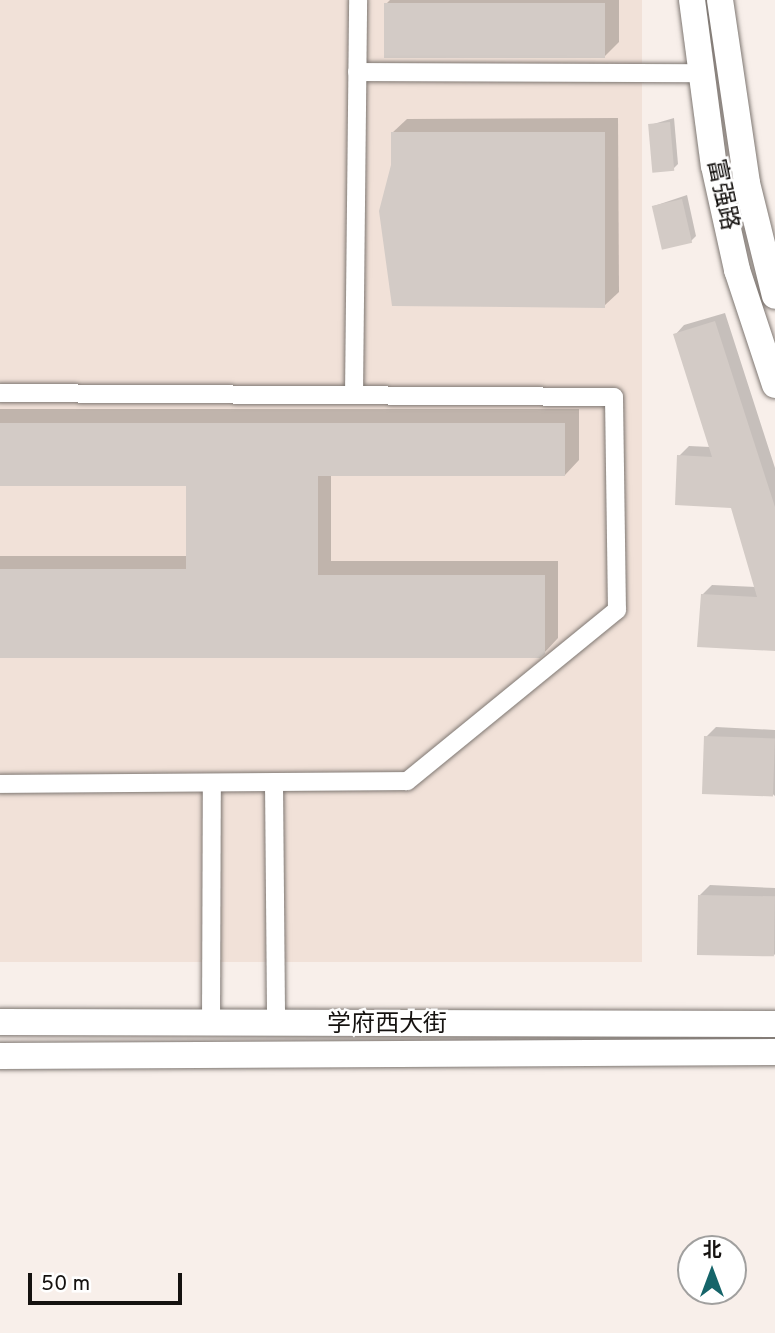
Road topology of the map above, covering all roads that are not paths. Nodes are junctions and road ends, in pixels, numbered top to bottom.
1 (358, 0) edge
2 (692, 0) edge
3 (720, 0) edge
4 (357, 72) junction
5 (699, 73) junction
6 (775, 296) edge
7 (775, 385) edge
8 (0, 393) edge
9 (354, 395) junction
10 (274, 782) junction
11 (212, 783) junction
12 (0, 785) edge
13 (0, 1022) edge
14 (775, 1024) edge
15 (211, 1025) junction
16 (276, 1026) junction
17 (775, 1052) edge
18 (0, 1056) edge

1 - 4 street
2 - 5 main road, 富强路
3 - 6 main road, 富强路
4 - 5 street
4 - 9 street
5 - 7 main road, 富强路
8 - 9 street
9 - 10 street
10 - 11 street
10 - 16 street
11 - 12 street
11 - 15 street
13 - 15 main road, 学府西大街
14 - 16 main road, 学府西大街
15 - 16 main road, 学府西大街
17 - 18 main road, 学府西大街

